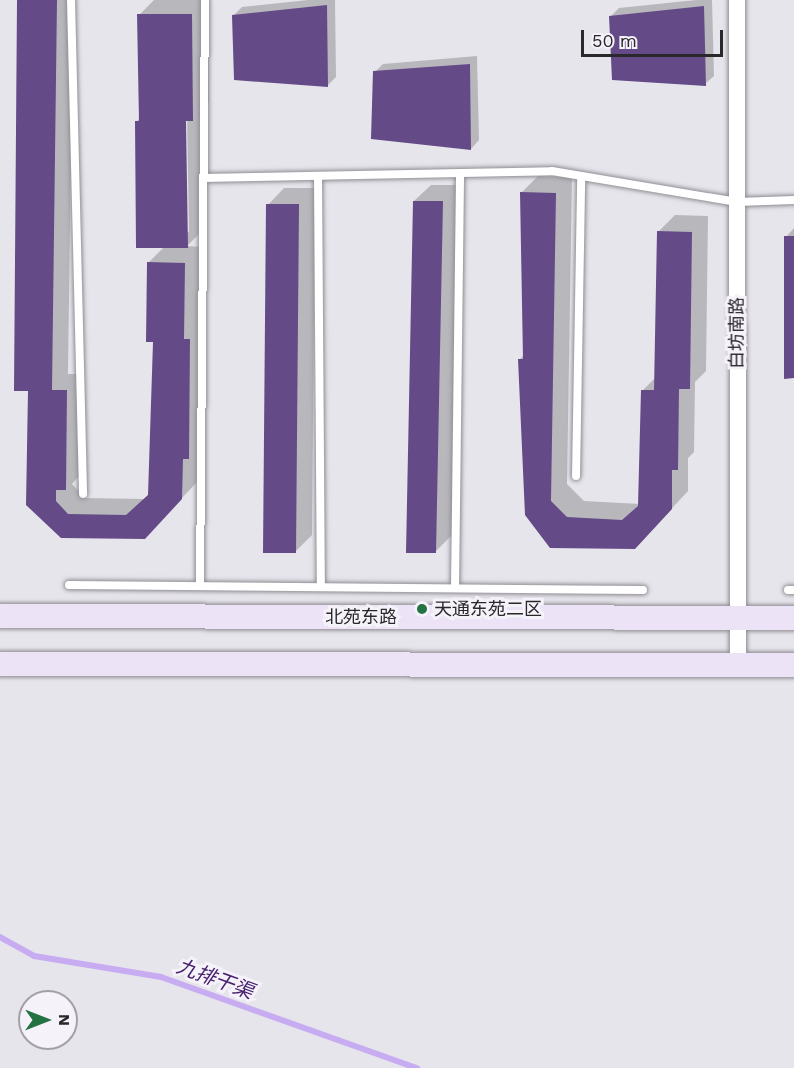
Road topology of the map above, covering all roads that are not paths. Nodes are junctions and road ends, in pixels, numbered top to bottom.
1 (71, 0) edge
2 (205, 0) edge
3 (737, 0) edge
4 (460, 173) junction
5 (318, 176) junction
6 (581, 176) junction
7 (203, 178) junction
8 (794, 200) edge
9 (737, 202) junction
10 (576, 476) dead end
11 (83, 494) dead end
12 (69, 585) dead end
13 (200, 586) junction
14 (321, 587) junction
15 (455, 588) junction
16 (643, 590) dead end
17 (0, 616) edge
18 (738, 618) junction
19 (794, 618) edge
20 (0, 664) edge
21 (738, 665) junction
22 (794, 665) edge

1 - 11 lane
2 - 7 lane
3 - 9 street, 白坊南路
4 - 5 lane
4 - 6 lane
4 - 15 lane
5 - 7 lane
5 - 14 lane
6 - 9 lane
6 - 10 lane
7 - 13 lane
8 - 9 lane
9 - 18 street, 白坊南路
12 - 13 lane
13 - 14 lane
14 - 15 lane
15 - 16 lane
17 - 18 main road, 北苑东路
18 - 19 main road, 北苑东路
18 - 21 street, 白坊南路
20 - 21 main road
21 - 22 main road

